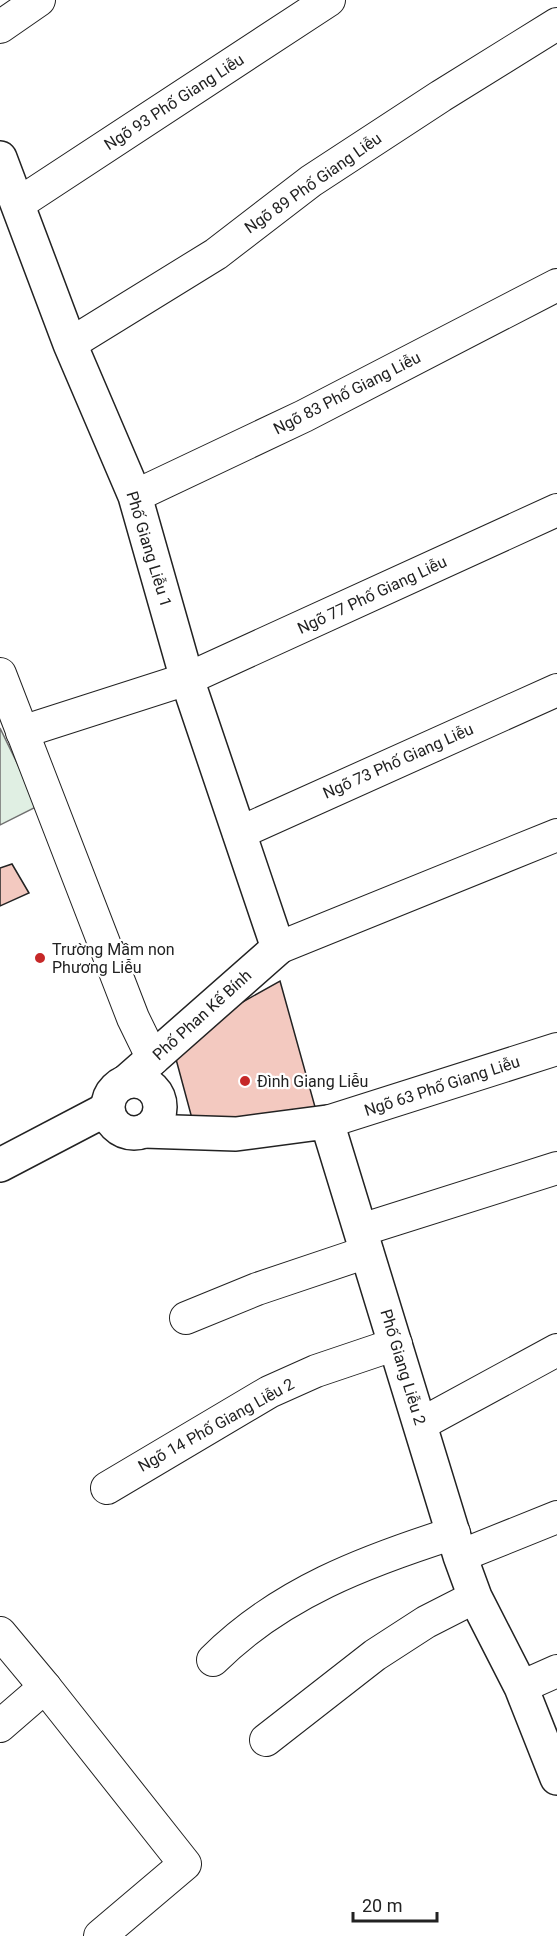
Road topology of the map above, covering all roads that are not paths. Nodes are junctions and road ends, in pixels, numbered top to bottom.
1 (39, 0) edge
2 (329, 0) edge
3 (557, 24) edge
4 (0, 27) edge
5 (0, 158) edge
6 (18, 204) junction
7 (557, 285) edge
8 (70, 344) junction
9 (135, 496) junction
10 (557, 510) edge
11 (0, 674) edge
12 (187, 680) junction
13 (557, 690) edge
14 (22, 732) junction
15 (239, 832) junction
16 (557, 835) edge
17 (278, 948) junction
18 (557, 1049) edge
19 (153, 1059) junction
20 (126, 1082) junction
21 (107, 1109) junction
22 (327, 1122) junction
23 (144, 1131) junction
24 (0, 1165) edge
25 (557, 1168) edge
26 (364, 1241) junction
27 (186, 1318) dead end
28 (396, 1344) junction
29 (557, 1350) edge
30 (421, 1424) junction
31 (107, 1488) dead end
32 (557, 1517) edge
33 (457, 1544) junction
34 (475, 1597) junction
35 (0, 1634) edge
36 (213, 1660) dead end
37 (557, 1671) edge
38 (45, 1687) junction
39 (521, 1687) junction
40 (0, 1725) edge
41 (266, 1740) dead end
42 (557, 1778) edge
43 (103, 1935) edge

1 - 4 street
2 - 6 street, Ngõ 93 Phố Giang Liễu
3 - 8 street, Ngõ 89 Phố Giang Liễu
5 - 6 main road, Phố Giang Liễu 1
6 - 8 main road, Phố Giang Liễu 1
7 - 9 street, Ngõ 83 Phố Giang Liễu
8 - 9 main road, Phố Giang Liễu 1
9 - 12 main road, Phố Giang Liễu 1
10 - 12 street, Ngõ 77 Phố Giang Liễu
11 - 14 street
12 - 14 street, Ngõ 77 Phố Giang Liễu
12 - 15 main road, Phố Giang Liễu 1
13 - 15 street, Ngõ 73 Phố Giang Liễu
14 - 19 street
15 - 17 main road, Phố Giang Liễu 1
16 - 17 street
17 - 19 main road, Phố Phan Kế Bính
18 - 22 street, Ngõ 63 Phố Giang Liễu
19 - 20 main road, Phố Phan Kế Bính
20 - 21 main road
20 - 23 main road
21 - 23 main road
21 - 24 main road
22 - 23 main road
22 - 26 main road, Phố Giang Liễu 2
25 - 26 street
26 - 27 street
26 - 28 main road, Phố Giang Liễu 2
28 - 30 main road, Phố Giang Liễu 2
28 - 31 street, Ngõ 14 Phố Giang Liễu 2
29 - 30 street
30 - 33 main road, Phố Giang Liễu 2
32 - 33 street
33 - 34 main road, Phố Giang Liễu 2
33 - 36 street
34 - 39 main road, Phố Giang Liễu 2
34 - 41 street
35 - 38 street
37 - 39 street
38 - 40 street
38 - 43 street
39 - 42 main road, Phố Giang Liễu 2

